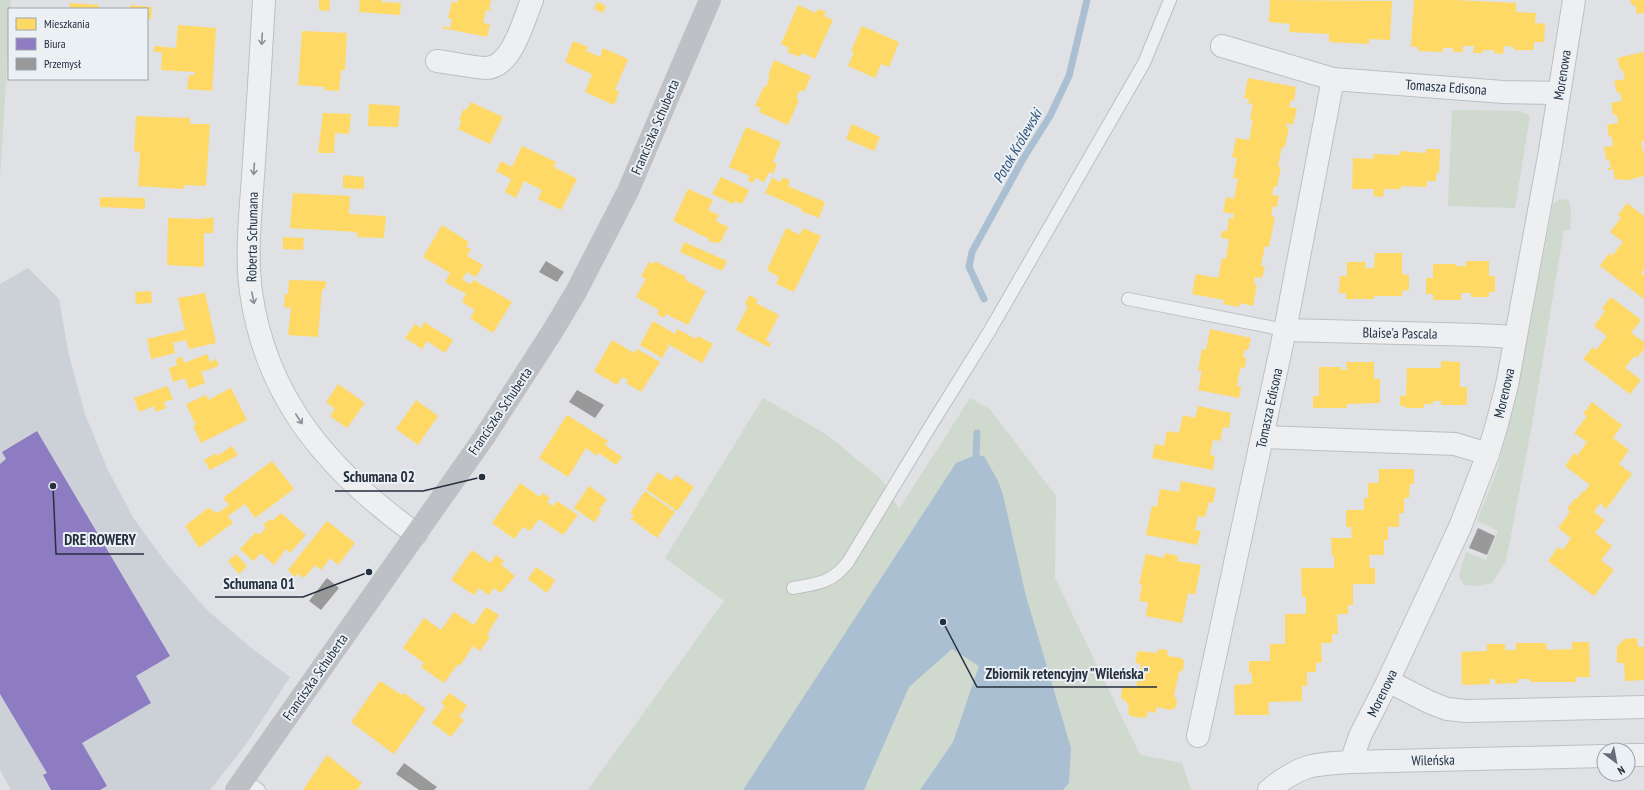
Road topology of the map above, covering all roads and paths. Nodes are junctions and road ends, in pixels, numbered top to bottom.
1 (264, 0) edge
2 (532, 0) edge
3 (710, 0) edge
4 (1170, 0) edge
5 (1574, 0) edge
6 (1222, 46) dead end
7 (437, 61) dead end
8 (1333, 79) junction
9 (1559, 93) junction
10 (1128, 299) dead end
11 (1285, 330) junction
12 (1515, 337) junction
13 (1263, 437) junction
14 (1488, 454) junction
15 (416, 534) junction
16 (793, 588) dead end
17 (1388, 681) junction
18 (1644, 707) edge
19 (1198, 736) dead end
20 (1596, 756) edge
21 (1351, 762) junction
22 (246, 786) edge
23 (1269, 790) edge

1 -> 15 street, Roberta Schumana
2 - 7 street
3 - 15 main road, Franciszka Schuberta
4 - 16 lane
5 - 9 street, Morenowa
6 - 8 street, Tomasza Edisona
8 - 9 street, Tomasza Edisona
8 - 11 street, Tomasza Edisona
9 - 12 street, Morenowa
10 - 11 lane
11 - 12 street, Blaise'a Pascala
11 - 13 street, Tomasza Edisona
12 - 14 street, Morenowa
13 - 14 street
13 - 19 street, Tomasza Edisona
14 - 17 street, Morenowa
15 - 22 main road, Franciszka Schuberta
17 - 18 street
17 - 21 street, Morenowa
20 - 21 street, Wileńska
21 - 23 street, Wileńska

